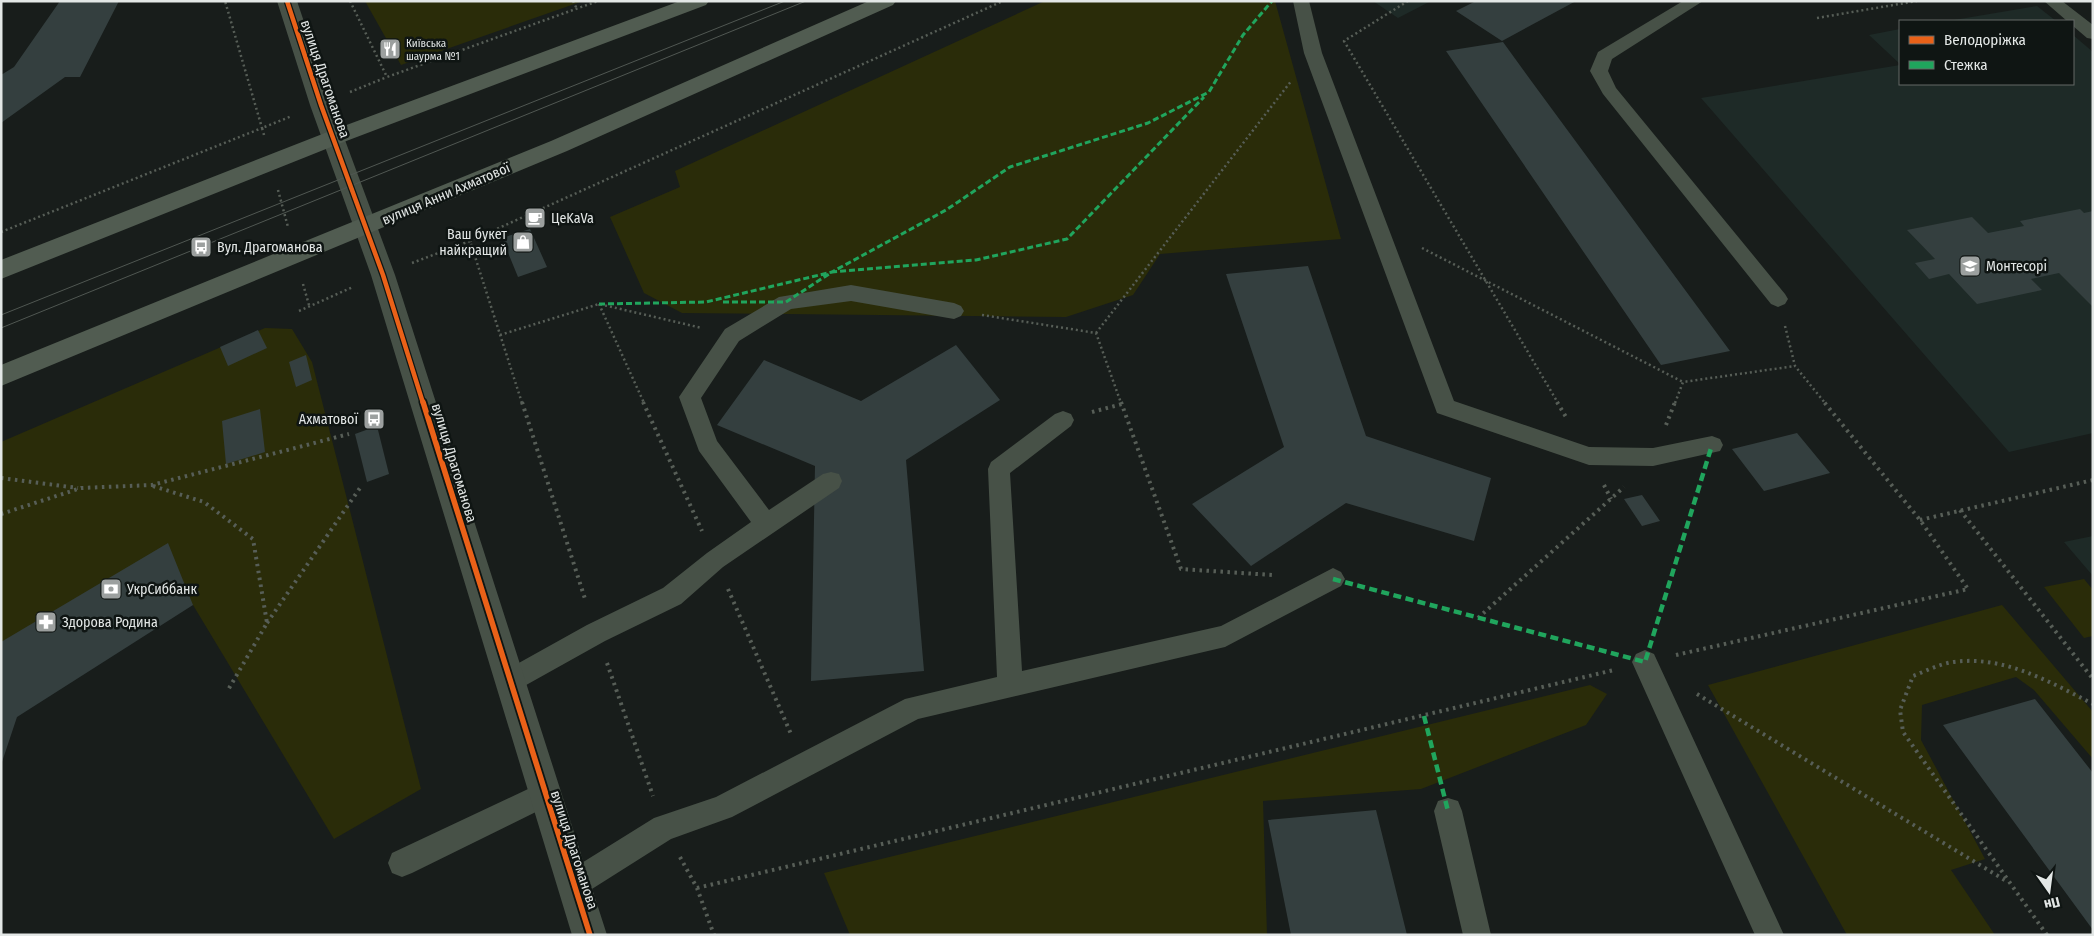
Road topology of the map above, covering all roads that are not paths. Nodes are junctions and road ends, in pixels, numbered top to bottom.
1 (287, 1) edge
2 (700, 1) edge
3 (886, 1) edge
4 (1301, 1) edge
5 (1695, 1) edge
6 (2052, 1) edge
7 (2093, 34) edge
8 (333, 138) junction
9 (366, 227) junction
10 (1, 270) edge
11 (1778, 299) road end
12 (954, 311) road end
13 (1, 376) edge
14 (1062, 420) dead end
15 (1712, 445) dead end
16 (831, 482) dead end
17 (766, 524) junction
18 (1333, 579) dead end
19 (1645, 662) road end
20 (510, 681) junction
21 (1010, 686) junction
22 (545, 794) junction
23 (1448, 811) dead end
24 (402, 863) dead end
25 (574, 884) junction
26 (590, 935) edge
27 (1477, 935) edge
28 (1770, 935) edge

1 - 8 street, вулиця Драгоманова
2 - 8 main road
3 - 9 main road, вулиця Анни Ахматової
4 - 15 lane
5 - 11 lane
6 - 7 lane
8 - 9 street, вулиця Драгоманова
8 - 10 main road
9 - 13 main road, вулиця Анни Ахматової
9 - 20 street, вулиця Драгоманова
12 - 17 lane
14 - 21 lane
16 - 17 lane
17 - 20 lane
18 - 21 lane
19 - 28 lane
20 - 22 street, вулиця Драгоманова
21 - 25 lane
22 - 24 lane
22 - 25 street, вулиця Драгоманова
23 - 27 lane
25 - 26 street, вулиця Драгоманова

